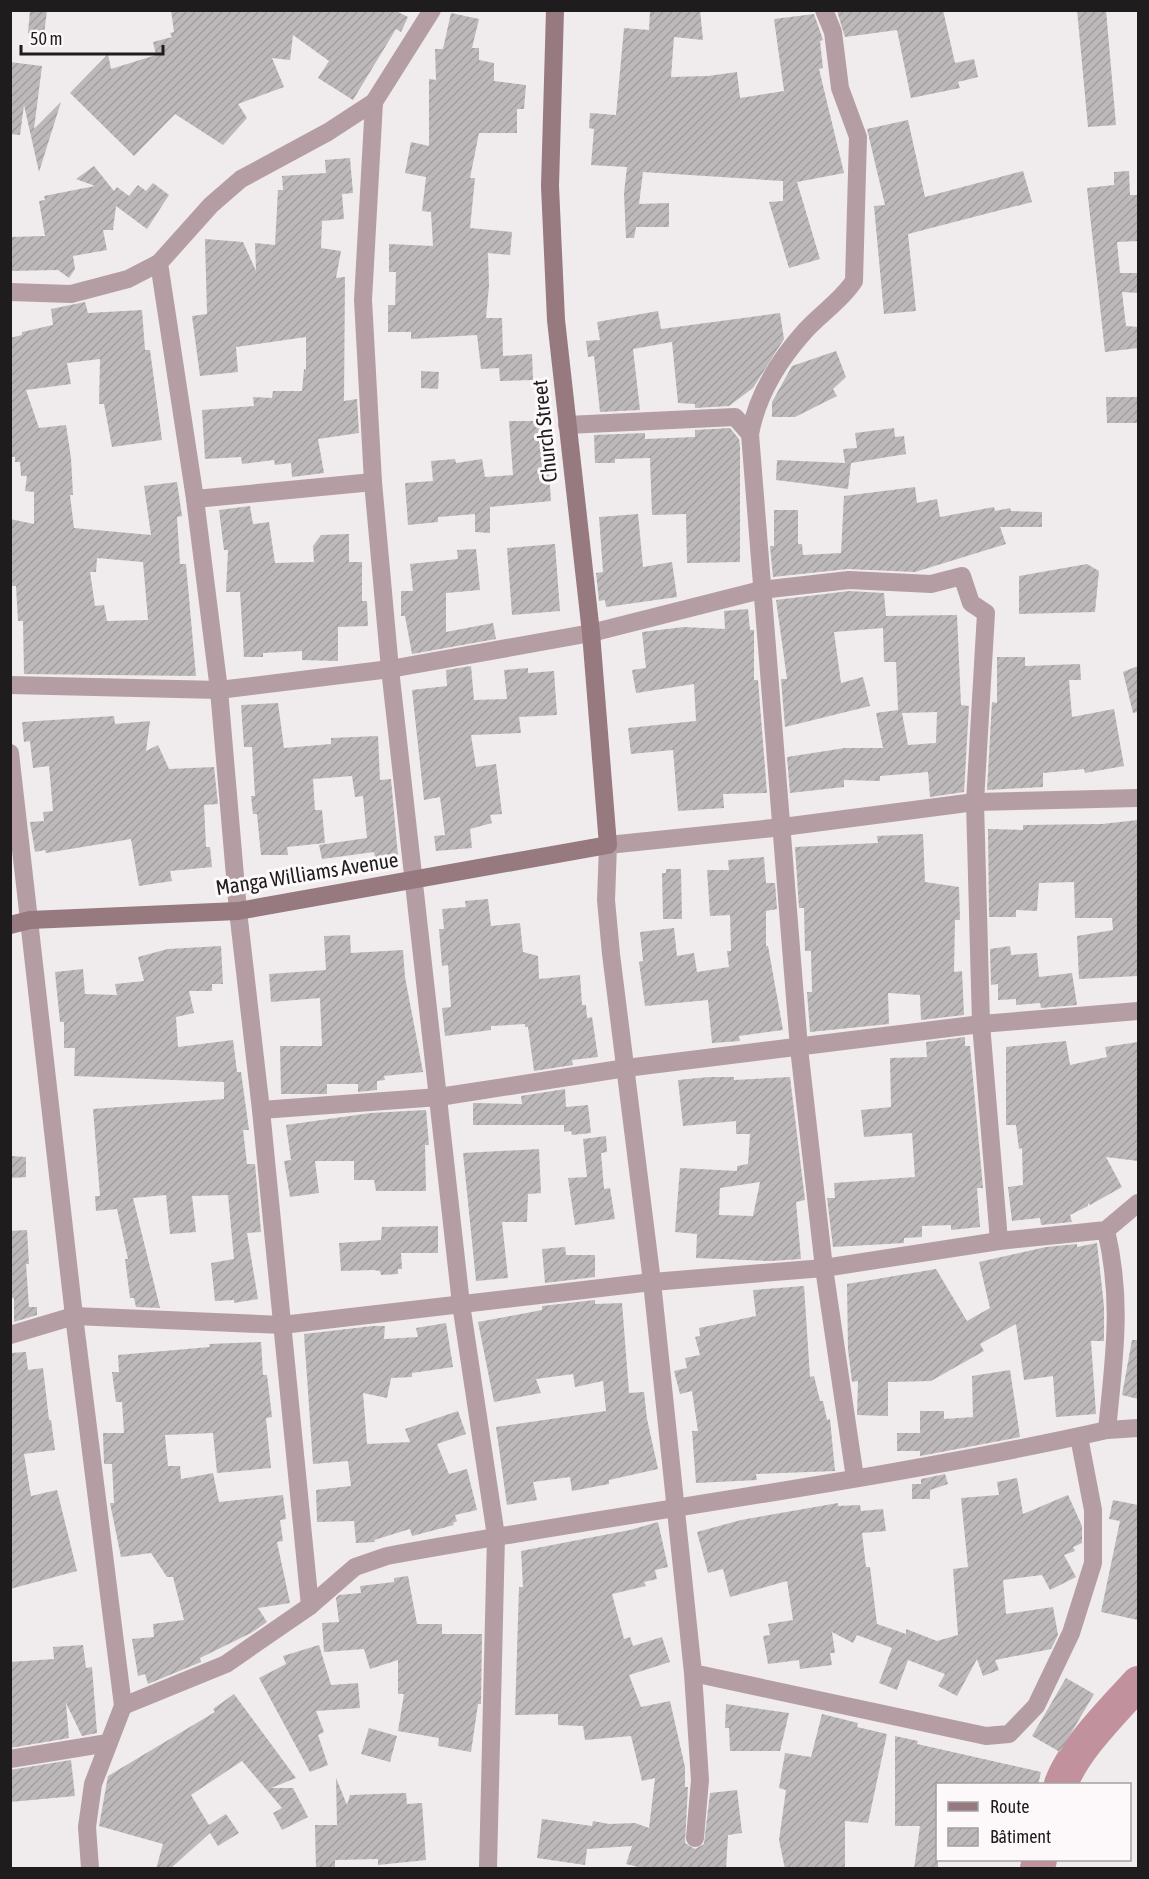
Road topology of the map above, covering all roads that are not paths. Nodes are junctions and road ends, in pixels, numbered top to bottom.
1 (432, 10) edge
2 (555, 10) edge
3 (824, 10) edge
4 (374, 102) junction
5 (159, 263) junction
6 (10, 292) edge
7 (567, 425) junction
8 (750, 434) junction
9 (373, 482) junction
10 (195, 499) junction
11 (761, 590) junction
12 (591, 633) junction
13 (390, 669) junction
14 (10, 685) edge
15 (219, 690) junction
16 (10, 753) edge
17 (1138, 798) edge
18 (975, 802) junction
19 (783, 827) junction
20 (608, 845) junction
21 (414, 880) junction
22 (238, 911) junction
23 (30, 920) junction
24 (10, 925) edge
25 (1138, 1011) edge
26 (981, 1024) junction
27 (799, 1048) junction
28 (626, 1068) junction
29 (439, 1097) junction
30 (261, 1110) junction
31 (1138, 1203) edge
32 (1106, 1230) junction
33 (999, 1241) junction
34 (824, 1268) junction
35 (652, 1282) junction
36 (460, 1304) junction
37 (74, 1316) junction
38 (282, 1325) junction
39 (10, 1335) edge
40 (1138, 1428) edge
41 (1107, 1431) junction
42 (1079, 1437) junction
43 (855, 1478) junction
44 (676, 1506) junction
45 (496, 1536) junction
46 (310, 1606) junction
47 (693, 1673) junction
48 (123, 1706) junction
49 (108, 1743) junction
50 (10, 1759) edge
51 (695, 1838) dead end
52 (90, 1869) edge
53 (488, 1869) edge

1 - 4 street
2 - 7 main road, Church Street
3 - 8 street
4 - 5 street
4 - 9 street
5 - 6 street
5 - 10 street
7 - 8 street
7 - 12 main road, Church Street
8 - 11 street
9 - 10 street
9 - 13 street
10 - 15 street
11 - 12 street
11 - 18 street
11 - 19 street
12 - 13 street
12 - 20 main road, Church Street
13 - 15 street
13 - 21 street
14 - 15 street
15 - 22 street
16 - 23 street
17 - 18 street
18 - 19 street
18 - 26 street
19 - 20 street
19 - 27 street
20 - 21 main road, Manga Williams Avenue
20 - 28 street
21 - 22 main road, Manga Williams Avenue
21 - 29 street
22 - 23 main road, Manga Williams Avenue
22 - 30 street
23 - 24 main road, Manga Williams Avenue
23 - 37 street
25 - 26 street
26 - 27 street
26 - 33 street
27 - 28 street
27 - 34 street
28 - 29 street
28 - 35 street
29 - 30 street
29 - 36 street
30 - 38 street
31 - 32 street
32 - 33 street
32 - 41 street
33 - 34 street
34 - 35 street
34 - 43 street
35 - 36 street
35 - 44 street
36 - 38 street
36 - 45 street
37 - 38 street
37 - 39 street
37 - 48 street
38 - 46 street
40 - 41 street
41 - 42 street
42 - 43 street
42 - 47 street
43 - 44 street
44 - 45 street
44 - 47 street
45 - 46 street
45 - 53 street
46 - 48 street
47 - 51 street
48 - 49 street
49 - 50 street
49 - 52 street

